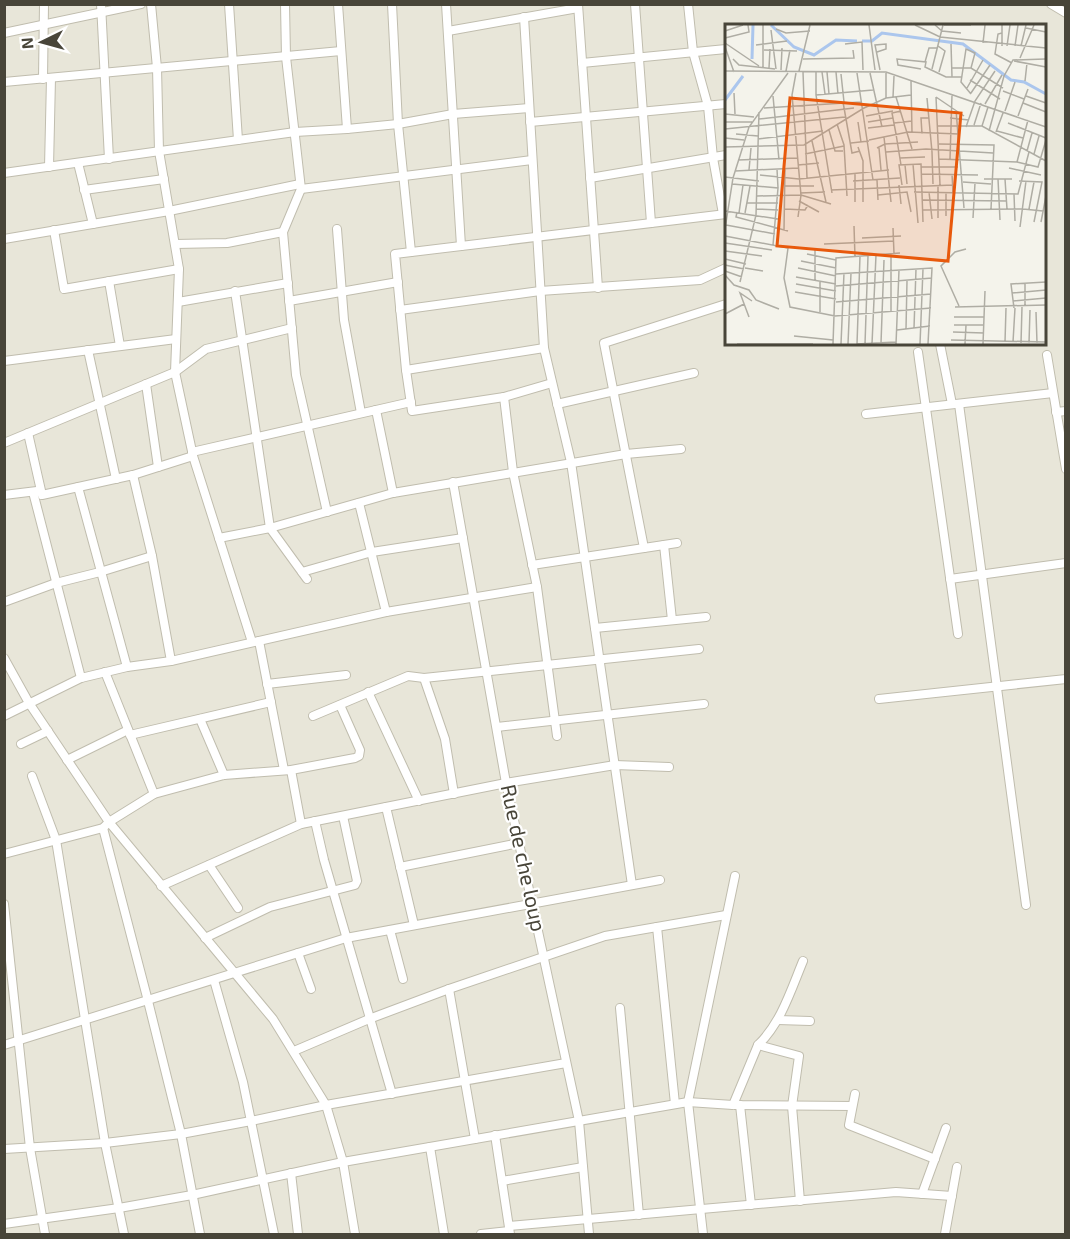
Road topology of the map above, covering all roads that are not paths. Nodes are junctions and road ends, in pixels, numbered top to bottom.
1 (44, 4) edge
2 (141, 4) edge
3 (151, 4) edge
4 (229, 4) edge
5 (285, 4) edge
6 (338, 4) edge
7 (392, 4) edge
8 (446, 4) edge
9 (634, 4) edge
10 (688, 4) edge
11 (1051, 4) edge
12 (578, 6) edge
13 (102, 8) edge
14 (1065, 13) edge
15 (524, 16) junction
16 (43, 26) junction
17 (448, 31) junction
18 (4, 33) edge
19 (725, 49) edge
20 (341, 51) junction
21 (693, 52) junction
22 (286, 57) junction
23 (639, 57) junction
24 (233, 62) junction
25 (582, 63) junction
26 (156, 68) junction
27 (105, 73) junction
28 (47, 78) junction
29 (4, 82) edge
30 (725, 104) edge
31 (708, 106) junction
32 (529, 108) junction
33 (643, 112) junction
34 (453, 114) junction
35 (586, 117) junction
36 (530, 122) junction
37 (398, 123) junction
38 (347, 129) junction
39 (295, 132) junction
40 (238, 140) junction
41 (159, 152) junction
42 (725, 156) edge
43 (713, 158) junction
44 (109, 159) junction
45 (532, 160) junction
46 (78, 163) junction
47 (50, 167) junction
48 (647, 169) junction
49 (457, 170) junction
50 (4, 173) edge
51 (404, 176) junction
52 (590, 178) junction
53 (164, 179) junction
54 (301, 186) junction
55 (84, 190) junction
56 (169, 211) junction
57 (725, 214) edge
58 (651, 223) junction
59 (93, 224) junction
60 (337, 229) dead end
61 (54, 230) junction
62 (594, 230) junction
63 (283, 232) junction
64 (537, 236) junction
65 (4, 238) edge
66 (175, 244) junction
67 (462, 246) junction
68 (411, 252) junction
69 (725, 268) edge
70 (179, 269) junction
71 (109, 281) junction
72 (398, 282) junction
73 (288, 283) junction
74 (598, 288) junction
75 (235, 291) junction
76 (342, 291) junction
77 (540, 291) junction
78 (290, 301) junction
79 (178, 302) junction
80 (725, 304) edge
81 (400, 310) junction
82 (292, 328) junction
83 (176, 339) junction
84 (243, 340) junction
85 (940, 345) edge
86 (120, 346) junction
87 (544, 348) junction
88 (88, 351) junction
89 (918, 352) dead end
90 (1047, 355) dead end
91 (4, 361) edge
92 (406, 370) junction
93 (175, 372) junction
94 (694, 373) dead end
95 (552, 382) junction
96 (146, 384) junction
97 (613, 391) junction
98 (1053, 393) junction
99 (504, 397) junction
100 (411, 402) junction
101 (100, 403) junction
102 (557, 404) junction
103 (955, 404) junction
104 (926, 407) junction
105 (376, 410) junction
106 (1061, 412) edge
107 (361, 413) junction
108 (866, 414) dead end
109 (308, 425) junction
110 (28, 433) junction
111 (256, 436) junction
112 (4, 443) edge
113 (681, 449) dead end
114 (193, 454) junction
115 (626, 454) junction
116 (571, 462) junction
117 (158, 467) junction
118 (1065, 469) edge
119 (513, 472) junction
120 (133, 475) junction
121 (116, 479) junction
122 (453, 482) junction
123 (78, 487) junction
124 (37, 491) junction
125 (393, 493) junction
126 (4, 495) edge
127 (359, 503) junction
128 (327, 512) junction
129 (270, 528) junction
130 (219, 538) junction
131 (463, 538) junction
132 (677, 543) dead end
133 (664, 545) junction
134 (644, 548) junction
135 (372, 552) junction
136 (152, 556) junction
137 (585, 557) junction
138 (1065, 563) edge
139 (532, 565) junction
140 (100, 572) junction
141 (982, 574) junction
142 (950, 579) junction
143 (56, 583) junction
144 (537, 587) junction
145 (474, 597) junction
146 (4, 602) edge
147 (386, 612) junction
148 (706, 617) dead end
149 (672, 620) junction
150 (595, 628) junction
151 (958, 634) dead end
152 (255, 642) junction
153 (699, 649) dead end
154 (4, 658) edge
155 (600, 660) junction
156 (171, 661) junction
157 (548, 665) junction
158 (127, 667) junction
159 (487, 671) junction
160 (105, 672) junction
161 (346, 675) dead end
162 (81, 678) junction
163 (424, 678) junction
164 (1065, 679) edge
165 (267, 684) junction
166 (997, 687) junction
167 (368, 692) junction
168 (879, 699) dead end
169 (271, 702) junction
170 (29, 703) junction
171 (704, 704) dead end
172 (340, 705) junction
173 (608, 714) junction
174 (4, 716) edge
175 (314, 716) dead end
176 (200, 718) junction
177 (555, 720) junction
178 (496, 727) junction
179 (48, 731) junction
180 (129, 732) junction
181 (557, 736) dead end
182 (21, 744) dead end
183 (67, 760) junction
184 (615, 765) junction
185 (669, 767) dead end
186 (287, 770) junction
187 (224, 775) junction
188 (32, 776) dead end
189 (506, 783) junction
190 (154, 794) junction
191 (454, 794) junction
192 (419, 801) junction
193 (386, 807) junction
194 (344, 816) junction
195 (315, 821) junction
196 (302, 824) junction
197 (106, 825) junction
198 (56, 840) junction
199 (519, 843) junction
200 (4, 854) edge
201 (210, 865) junction
202 (400, 867) junction
203 (735, 876) dead end
204 (660, 880) dead end
205 (632, 885) junction
206 (161, 886) junction
207 (333, 891) junction
208 (532, 903) junction
209 (4, 904) edge
210 (1026, 905) dead end
211 (238, 908) dead end
212 (726, 915) junction
213 (414, 926) junction
214 (657, 927) junction
215 (390, 930) junction
216 (205, 938) junction
217 (346, 938) junction
218 (298, 953) junction
219 (544, 958) junction
220 (803, 961) dead end
221 (235, 974) junction
222 (403, 979) dead end
223 (214, 980) junction
224 (311, 989) dead end
225 (449, 989) junction
226 (148, 1001) junction
227 (620, 1008) dead end
228 (369, 1019) junction
229 (778, 1020) junction
230 (86, 1021) junction
231 (810, 1021) dead end
232 (19, 1042) junction
233 (4, 1045) edge
234 (758, 1045) junction
235 (294, 1051) junction
236 (566, 1063) junction
237 (463, 1081) junction
238 (392, 1094) junction
239 (855, 1094) dead end
240 (688, 1102) junction
241 (675, 1104) junction
242 (326, 1105) junction
243 (736, 1105) junction
244 (792, 1106) junction
245 (852, 1106) junction
246 (630, 1112) junction
247 (251, 1121) junction
248 (579, 1121) junction
249 (946, 1128) dead end
250 (180, 1134) junction
251 (495, 1135) junction
252 (475, 1139) junction
253 (105, 1143) junction
254 (430, 1147) junction
255 (30, 1148) junction
256 (4, 1149) edge
257 (935, 1159) junction
258 (343, 1162) junction
259 (583, 1167) junction
260 (957, 1167) dead end
261 (291, 1173) junction
262 (262, 1179) junction
263 (502, 1181) junction
264 (922, 1194) junction
265 (192, 1196) junction
266 (952, 1196) junction
267 (800, 1201) junction
268 (751, 1205) junction
269 (119, 1208) junction
270 (700, 1210) junction
271 (639, 1215) junction
272 (41, 1219) junction
273 (588, 1220) junction
274 (4, 1224) edge
275 (509, 1230) edge
276 (45, 1234) edge
277 (124, 1234) edge
278 (200, 1234) edge
279 (274, 1234) edge
280 (298, 1234) edge
281 (355, 1234) edge
282 (444, 1234) edge
283 (481, 1234) edge
284 (589, 1234) edge
285 (703, 1234) edge
286 (945, 1234) edge

1 - 16 street
2 - 13 street
3 - 26 street
4 - 24 street
5 - 22 street
6 - 20 street
7 - 37 street
8 - 17 street
9 - 23 street
10 - 21 street
11 - 14 street
12 - 15 street
12 - 25 street
13 - 16 street
13 - 27 street
15 - 17 street
15 - 32 street
16 - 18 street
16 - 28 street
17 - 34 street
19 - 21 street
20 - 22 street
20 - 38 street
21 - 23 street
21 - 31 street
22 - 24 street
22 - 39 street
23 - 25 street
23 - 33 street
24 - 26 street
24 - 40 street
25 - 35 street
26 - 27 street
26 - 41 street
27 - 28 street
27 - 44 street
28 - 29 street
28 - 47 street
30 - 31 street
31 - 33 street
31 - 43 street
32 - 34 street
32 - 36 street
33 - 35 street
33 - 48 street
34 - 37 street
34 - 49 street
35 - 36 street
35 - 52 street
36 - 45 street
37 - 38 street
37 - 51 street
38 - 39 street
39 - 40 street
39 - 54 street
40 - 41 street
41 - 44 street
41 - 53 street
42 - 43 street
43 - 48 street
43 - 57 street
44 - 46 street
45 - 49 street
45 - 64 street
46 - 47 street
46 - 55 street
47 - 50 street
48 - 52 street
48 - 58 street
49 - 51 street
49 - 67 street
51 - 54 street
51 - 68 street
52 - 62 street
53 - 55 street
53 - 56 street
54 - 56 street
54 - 63 street
55 - 59 street
56 - 59 street
56 - 66 street
57 - 58 street
58 - 62 street
59 - 61 street
60 - 76 street
61 - 65 street
61 - 71 street
62 - 64 street
62 - 74 street
63 - 66 street
63 - 73 street
64 - 67 street
64 - 77 street
66 - 70 street
67 - 68 street
68 - 72 street
69 - 74 street
70 - 71 street
70 - 79 street
71 - 86 street
72 - 76 street
72 - 81 street
73 - 75 street
73 - 78 street
74 - 77 street
75 - 79 street
75 - 84 street
76 - 78 street
76 - 107 street
77 - 81 street
77 - 87 street
78 - 82 street
79 - 83 street
80 - 97 street
81 - 92 street
82 - 84 street
82 - 109 street
83 - 86 street
83 - 93 street
84 - 93 street
84 - 111 street
85 - 103 street
86 - 88 street
87 - 92 street
87 - 95 street
88 - 91 street
88 - 101 street
89 - 104 street
90 - 98 street
92 - 100 street
93 - 96 street
93 - 114 street
94 - 97 street
95 - 99 street
95 - 102 street
96 - 101 street
96 - 117 street
97 - 102 street
97 - 115 street
98 - 103 street
98 - 106 street
99 - 100 street
99 - 119 street
100 - 105 street
101 - 110 street
101 - 121 street
102 - 116 street
103 - 104 street
103 - 141 street
104 - 108 street
104 - 142 street
105 - 107 street
105 - 125 street
106 - 118 street
107 - 109 street
109 - 111 street
109 - 128 street
110 - 112 street
110 - 124 street
111 - 114 street
111 - 129 street
113 - 115 street
114 - 117 street
114 - 130 street
115 - 116 street
115 - 134 street
116 - 119 street
116 - 137 street
117 - 120 street
119 - 122 street
119 - 139 street
120 - 121 street
120 - 136 street
121 - 123 street
122 - 125 street
122 - 131 street, Rue de che loup
123 - 124 street
123 - 140 street
124 - 126 street
124 - 143 street
125 - 127 street
127 - 128 street
127 - 135 street
128 - 129 street
129 - 130 street
129 - 135 street
130 - 152 street
131 - 135 street
131 - 145 street, Rue de che loup
132 - 133 street
133 - 134 street
133 - 149 street
134 - 137 street
135 - 147 street
136 - 140 street
136 - 156 street
137 - 139 street
137 - 150 street
138 - 141 street
139 - 144 street
140 - 143 street
140 - 158 street
141 - 142 street
141 - 166 street
142 - 151 street
143 - 146 street
143 - 162 street
144 - 145 street
144 - 157 street
145 - 147 street
145 - 159 street, Rue de che loup
147 - 152 street
148 - 149 street
149 - 150 street
150 - 155 street
152 - 156 street
152 - 165 street
153 - 155 street
154 - 170 street
155 - 157 street
155 - 173 street
156 - 158 street
157 - 159 street
157 - 177 street
158 - 160 street
159 - 163 street
159 - 178 street, Rue de che loup
160 - 162 street
160 - 180 street
161 - 165 street
162 - 170 street
163 - 167 street
163 - 191 street
164 - 166 street
165 - 169 street
166 - 168 street
166 - 210 street
167 - 172 street
167 - 192 street
169 - 176 street
169 - 186 street
170 - 174 street
170 - 179 street
171 - 173 street
172 - 175 street
172 - 186 street
173 - 177 street
173 - 184 street
176 - 180 street
176 - 187 street
177 - 178 street
177 - 181 street
178 - 189 street, Rue de che loup
179 - 182 street
179 - 183 street
180 - 183 street
180 - 190 street
183 - 197 street
184 - 185 street
184 - 189 street
184 - 205 street
186 - 187 street
186 - 196 street
187 - 190 street
188 - 198 street
189 - 191 street
189 - 199 street, Rue de che loup
190 - 197 street
191 - 192 street
192 - 193 street
193 - 194 street
193 - 202 street
194 - 195 street
194 - 207 street
195 - 196 street
195 - 207 street
196 - 201 street
197 - 198 street
197 - 206 street
197 - 226 street
198 - 200 street
198 - 230 street
199 - 202 street
199 - 208 street, Rue de che loup
201 - 206 street
201 - 211 street
202 - 213 street
203 - 212 street
204 - 205 street
205 - 208 street
206 - 216 street
207 - 216 street
207 - 217 street
208 - 213 street
208 - 219 street, Rue de che loup
209 - 232 street
212 - 214 street
212 - 240 street
213 - 215 street
214 - 219 street
214 - 241 street
215 - 217 street
215 - 222 street
216 - 221 street
217 - 218 street
217 - 228 street
218 - 221 street
218 - 224 street
219 - 225 street
219 - 236 street, Rue de che loup
220 - 229 street
221 - 223 street
221 - 235 street
223 - 226 street
223 - 247 street
225 - 228 street
225 - 237 street
226 - 230 street
226 - 250 street
227 - 246 street
228 - 235 street
228 - 238 street
229 - 231 street
229 - 234 street
230 - 232 street
230 - 253 street
232 - 233 street
232 - 255 street
234 - 243 street
234 - 244 street
235 - 242 street
236 - 237 street
236 - 248 street, Rue de che loup
237 - 238 street
237 - 252 street
238 - 242 street
239 - 245 street
240 - 241 street
240 - 243 street
240 - 270 street
241 - 246 street
242 - 247 street
242 - 258 street
243 - 244 street
243 - 268 street
244 - 245 street
244 - 267 street
245 - 257 street
246 - 248 street
246 - 271 street
247 - 250 street
247 - 262 street
248 - 251 street
248 - 259 street, Rue de che loup
249 - 257 street
250 - 253 street
250 - 265 street
251 - 252 street
251 - 263 street
252 - 254 street
253 - 255 street
253 - 269 street
254 - 258 street
254 - 282 street
255 - 256 street
255 - 272 street
257 - 264 street
258 - 261 street
258 - 281 street
259 - 263 street
259 - 273 street, Rue de che loup
260 - 266 street
261 - 262 street
261 - 280 street
262 - 265 street
262 - 279 street
263 - 275 street
264 - 266 street
264 - 267 street
265 - 269 street
265 - 278 street
266 - 286 street
267 - 268 street
268 - 270 street
269 - 272 street
269 - 277 street
270 - 271 street
270 - 285 street
271 - 273 street
272 - 274 street
272 - 276 street
273 - 275 street
273 - 284 street, Rue de che loup
275 - 283 street

